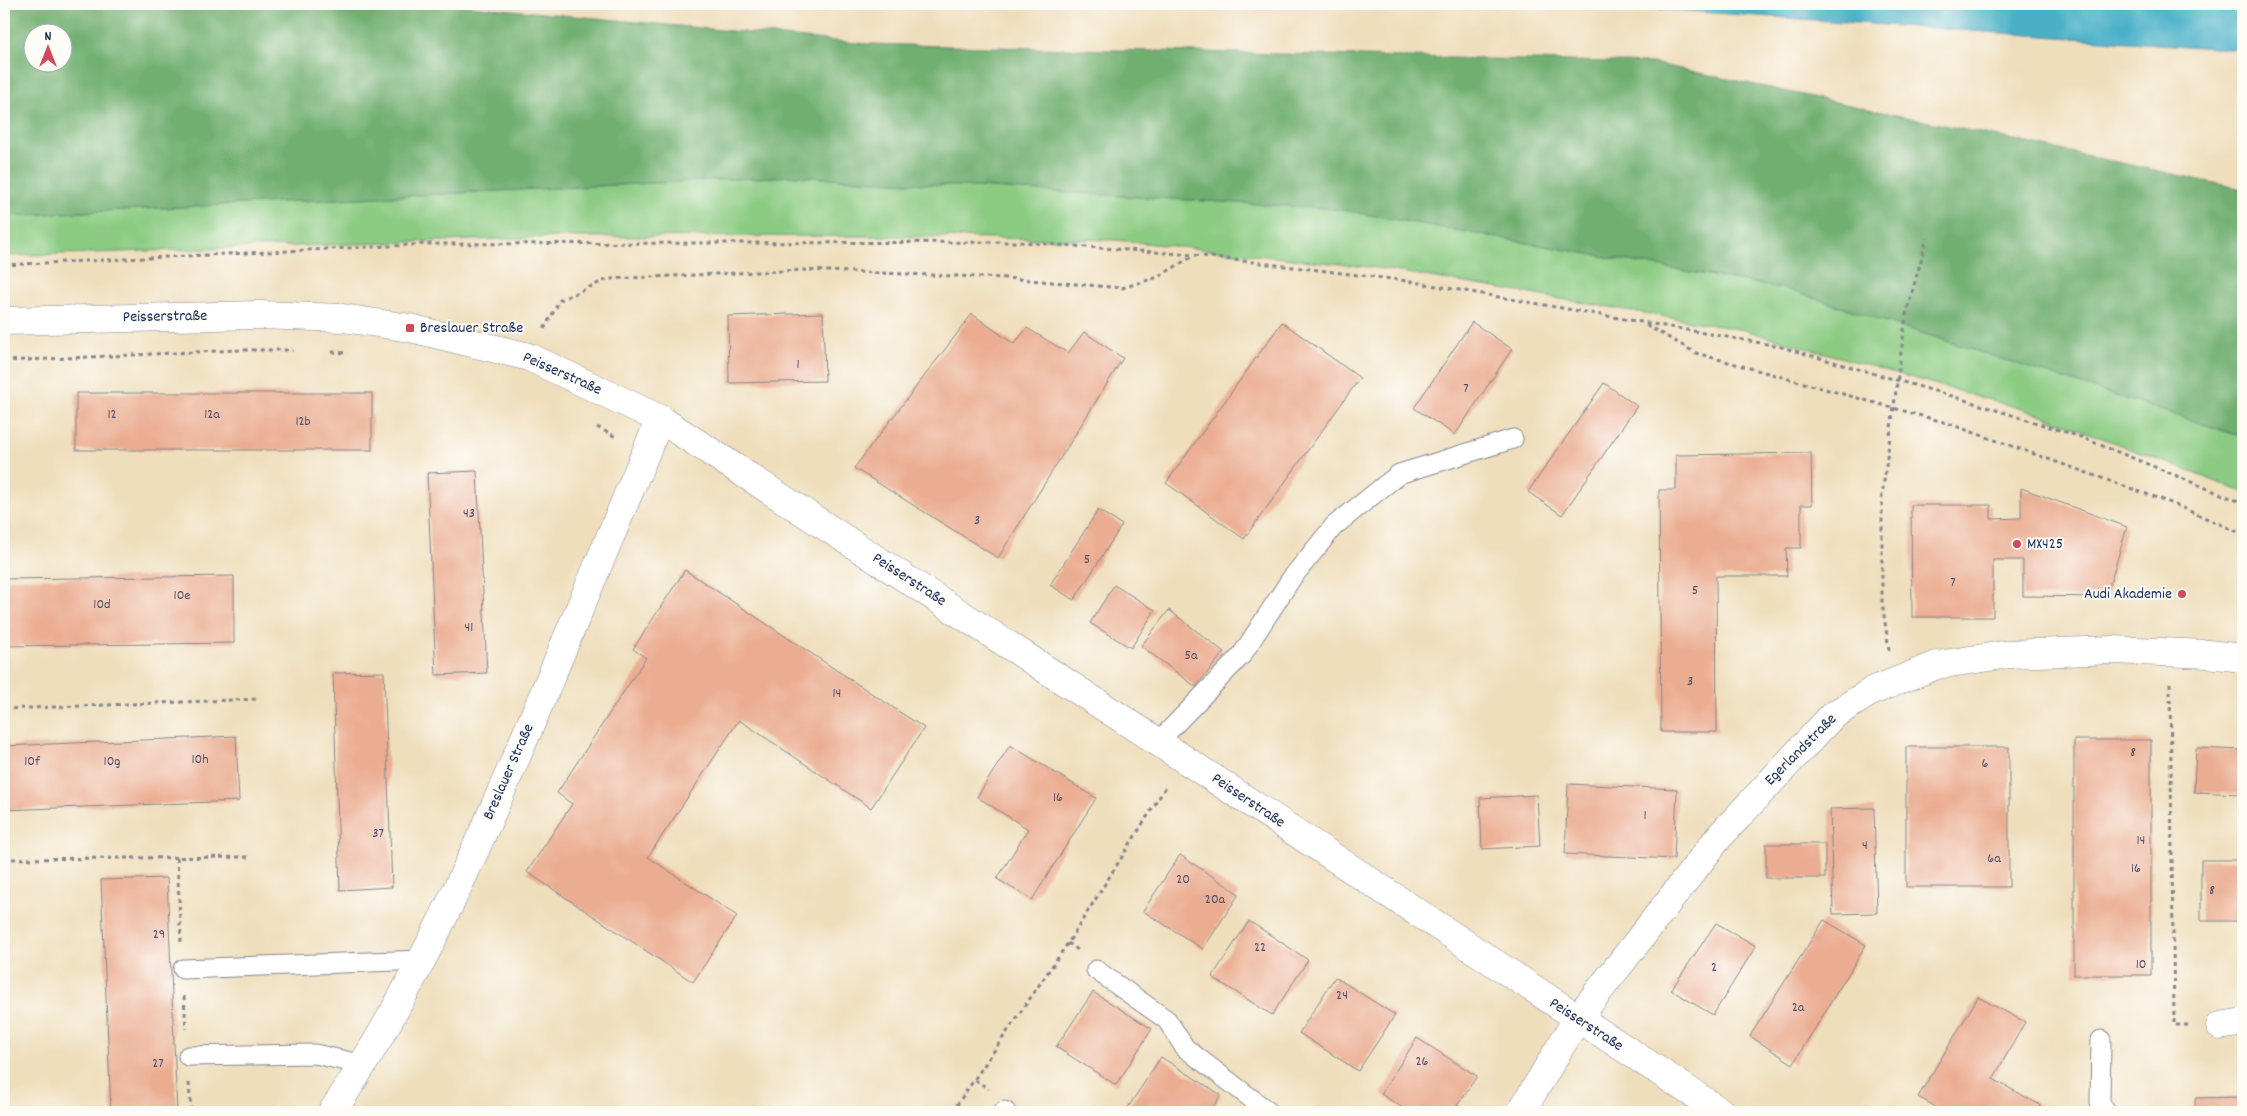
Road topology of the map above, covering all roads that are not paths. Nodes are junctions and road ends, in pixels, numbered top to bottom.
1 (4, 320) edge
2 (660, 419) junction
3 (1513, 439) dead end
4 (2243, 658) edge
5 (1158, 742) junction
6 (423, 960) junction
7 (183, 969) dead end
8 (1096, 970) dead end
9 (1577, 1019) junction
10 (2101, 1040) dead end
11 (188, 1056) dead end
12 (364, 1065) junction
13 (332, 1112) edge
14 (1269, 1112) edge
15 (1521, 1112) edge
16 (1721, 1112) edge
17 (2106, 1112) edge

1 - 2 street, Peisserstraße
2 - 5 street, Peisserstraße
2 - 6 street, Breslauer Straße
3 - 5 lane
4 - 9 street, Egerlandstraße
5 - 9 street, Peisserstraße
6 - 7 lane
6 - 12 street, Breslauer Straße
8 - 14 lane
9 - 15 street, Egerlandstraße
9 - 16 street, Peisserstraße
10 - 17 lane
11 - 12 lane
12 - 13 street, Breslauer Straße

